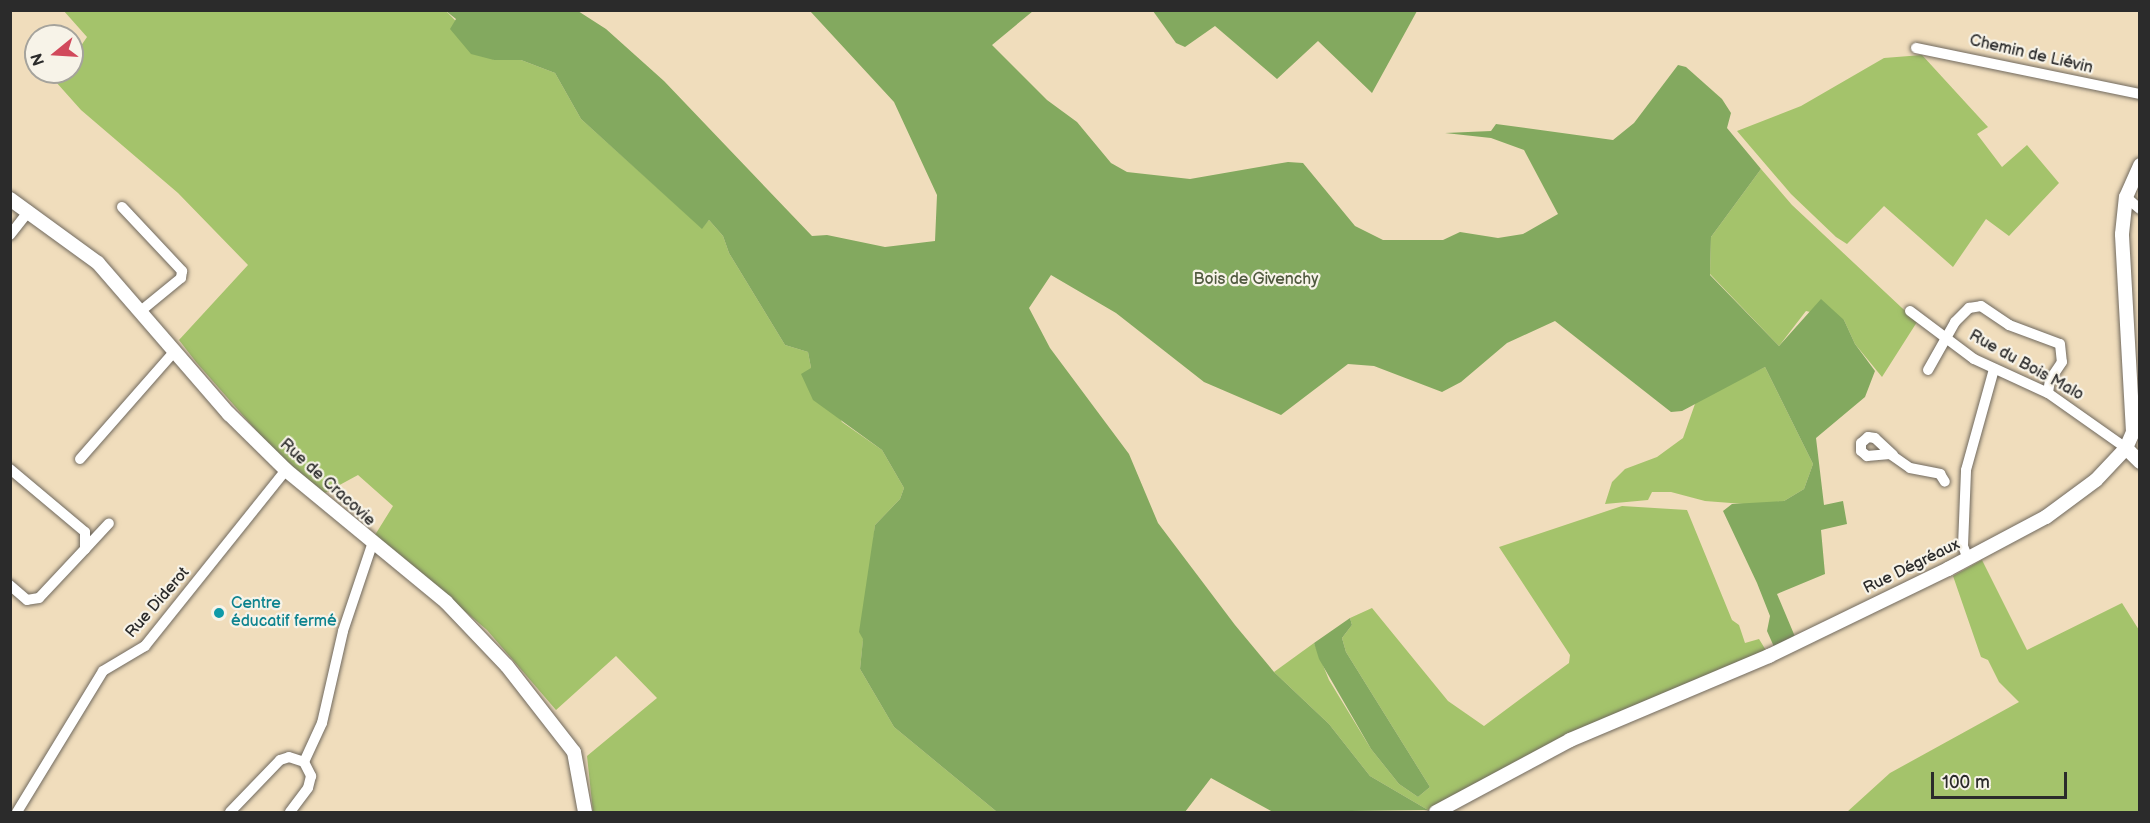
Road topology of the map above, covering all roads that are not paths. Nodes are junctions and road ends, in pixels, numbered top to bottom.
1 (1916, 48) dead end
2 (2139, 94) edge
3 (2139, 165) edge
4 (2126, 197) junction
5 (10, 199) edge
6 (122, 207) dead end
7 (2139, 209) edge
8 (29, 211) junction
9 (10, 235) edge
10 (142, 310) junction
11 (1910, 311) dead end
12 (1947, 338) junction
13 (175, 351) junction
14 (1994, 369) junction
15 (1928, 370) dead end
16 (2048, 393) junction
17 (2136, 431) edge
18 (2126, 448) junction
19 (1893, 455) dead end
20 (80, 459) dead end
21 (2139, 462) edge
22 (10, 469) edge
23 (286, 470) junction
24 (1945, 482) dead end
25 (109, 523) dead end
26 (372, 545) junction
27 (85, 549) junction
28 (1968, 559) junction
29 (10, 585) edge
30 (304, 762) junction
31 (17, 813) edge
32 (231, 813) edge
33 (290, 813) edge
34 (585, 813) edge
35 (1436, 813) edge

1 - 2 street, Chemin de Liévin
3 - 4 main road, Rue Dégréaux
4 - 7 street
4 - 17 main road, Rue Dégréaux
5 - 8 main road, Rue de Cracovie
6 - 10 street
8 - 9 street
8 - 10 main road, Rue de Cracovie
10 - 13 main road, Rue de Cracovie
11 - 12 street, Rue du Bois Malo
12 - 14 street, Rue du Bois Malo
12 - 15 street
12 - 16 street
13 - 20 street
13 - 23 main road, Rue de Cracovie
14 - 16 street, Rue du Bois Malo
14 - 28 street
16 - 18 street, Rue du Bois Malo
17 - 18 main road, Rue Dégréaux
18 - 21 main road
18 - 28 main road, Rue Dégréaux
19 - 24 street
22 - 27 street
23 - 26 main road, Rue de Cracovie
23 - 31 street, Rue Diderot
25 - 27 street
26 - 30 street
26 - 34 main road, Rue de Cracovie
27 - 29 street
28 - 35 main road, Rue Dégréaux
30 - 32 street
30 - 33 street

